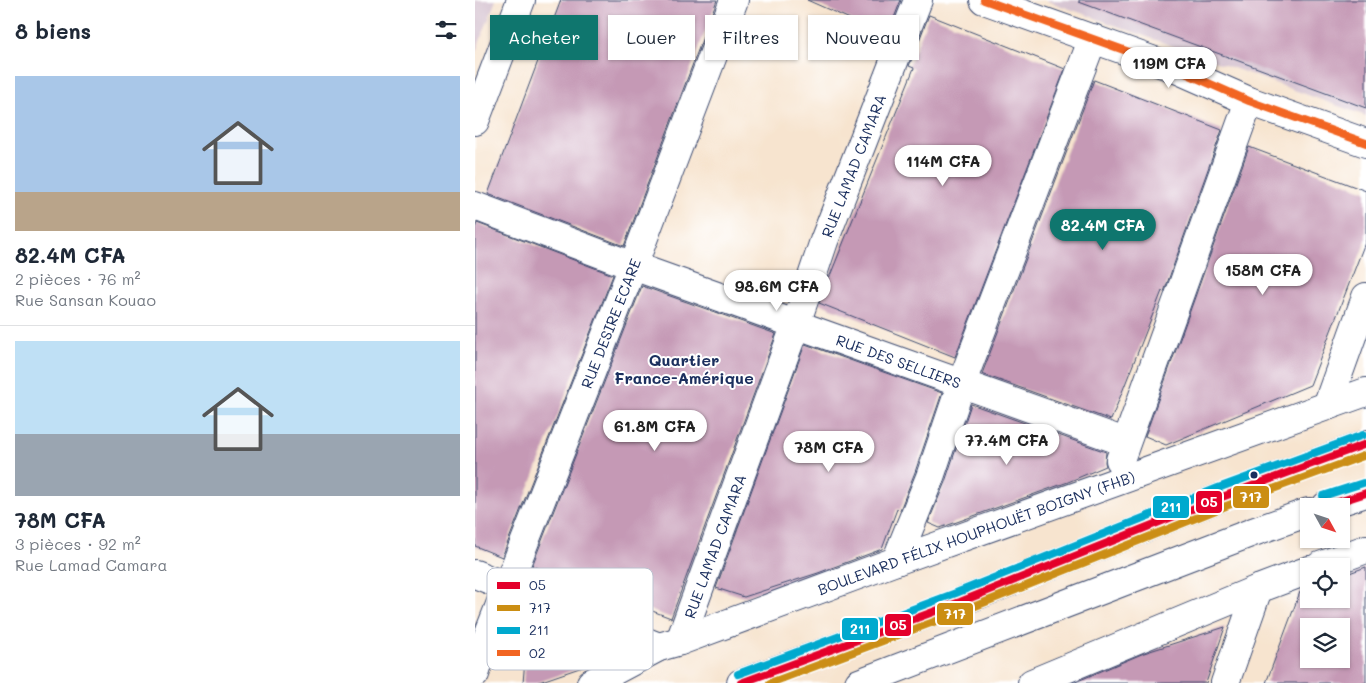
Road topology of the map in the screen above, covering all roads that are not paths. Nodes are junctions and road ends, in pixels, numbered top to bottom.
1 (521, 0) edge
2 (734, 0) edge
3 (918, 0) edge
4 (984, 0) edge
5 (1032, 8) edge
6 (1093, 38) junction
7 (1249, 101) junction
8 (475, 122) edge
9 (1366, 143) edge
10 (475, 206) edge
11 (633, 266) junction
12 (1366, 297) edge
13 (796, 324) junction
14 (962, 382) junction
15 (1366, 392) edge
16 (1327, 406) junction
17 (1125, 442) junction
18 (1366, 444) edge
19 (1112, 483) junction
20 (1366, 493) edge
21 (1350, 498) edge
22 (1300, 515) edge
23 (1366, 549) edge
24 (1342, 558) edge
25 (896, 561) junction
26 (516, 568) edge
27 (1300, 573) edge
28 (475, 574) edge
29 (487, 579) edge
30 (1258, 589) junction
31 (487, 638) edge
32 (653, 638) edge
33 (670, 644) junction
34 (653, 652) edge
35 (617, 670) edge
36 (475, 674) edge
37 (1040, 681) edge
38 (591, 683) edge
39 (741, 683) edge
40 (859, 683) edge
41 (1225, 683) edge

1 - 8 street
2 - 11 street, RUE DESIRE ECARE
3 - 13 street, RUE LAMAD CAMARA
4 - 5 street
5 - 6 street
6 - 7 street
6 - 14 street
7 - 9 street
7 - 17 street
10 - 11 street, RUE DES SELLIERS
11 - 13 street, RUE DES SELLIERS
11 - 26 street, RUE DESIRE ECARE
12 - 16 street
13 - 14 street, RUE DES SELLIERS
13 - 33 street, RUE LAMAD CAMARA
14 - 17 street, RUE DES SELLIERS
14 - 25 street
15 - 16 street, BOULEVARD FÉLIX HOUPHOUËT BOIGNY (FHB)
16 - 19 street, BOULEVARD FÉLIX HOUPHOUËT BOIGNY (FHB)
17 - 19 street
18 - 39 street
19 - 25 street, BOULEVARD FÉLIX HOUPHOUËT BOIGNY (FHB)
20 - 21 street
22 - 40 street
23 - 24 street
25 - 33 street, BOULEVARD FÉLIX HOUPHOUËT BOIGNY (FHB)
27 - 30 street
28 - 29 street
30 - 37 street
30 - 41 street
31 - 36 street, RUE DESIRE ECARE
32 - 33 street
33 - 34 street, BOULEVARD FÉLIX HOUPHOUËT BOIGNY (FHB)
35 - 38 street, BOULEVARD FÉLIX HOUPHOUËT BOIGNY (FHB)

